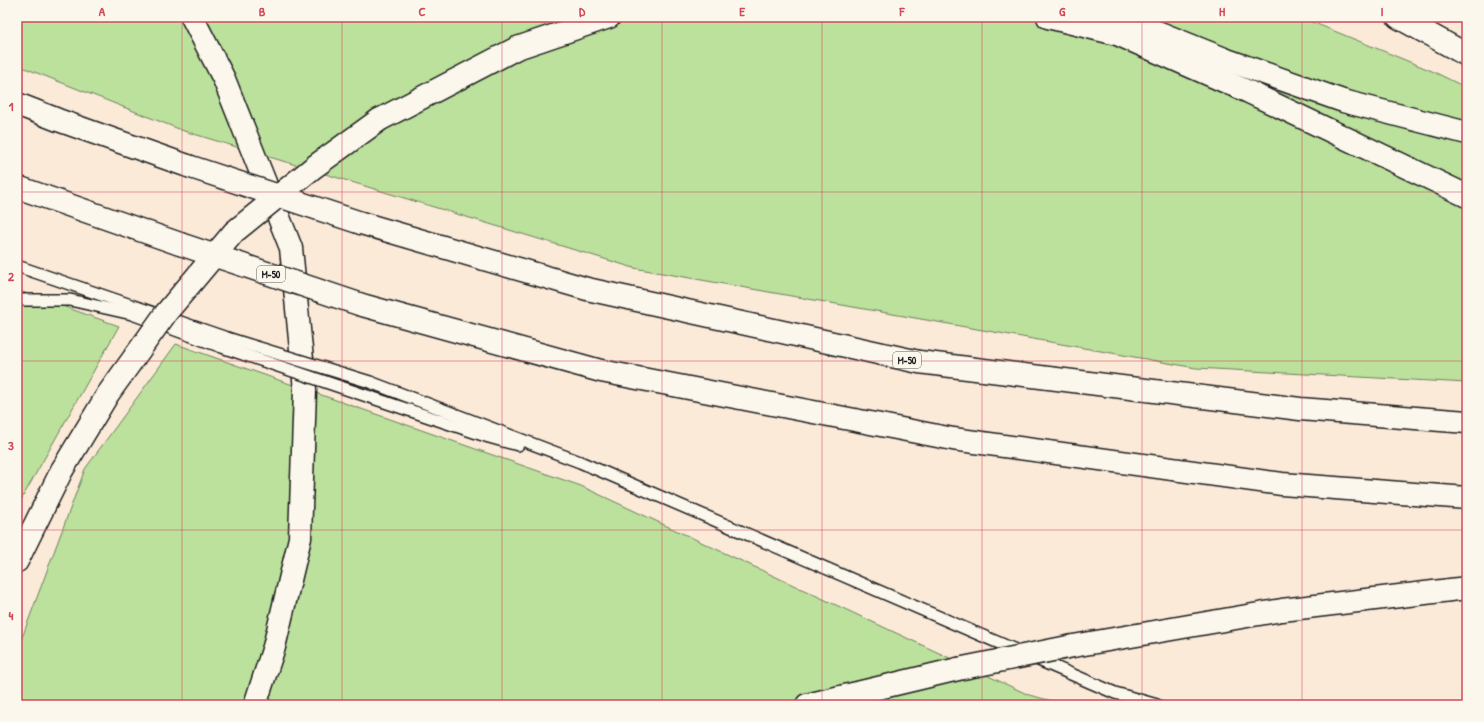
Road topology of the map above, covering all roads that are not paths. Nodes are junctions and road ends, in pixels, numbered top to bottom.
1 (192, 17) edge
2 (608, 17) edge
3 (1048, 17) edge
4 (1113, 17) edge
5 (1398, 17) edge
6 (1467, 55) edge
7 (17, 104) edge
8 (1467, 133) edge
9 (17, 187) edge
10 (1467, 196) edge
11 (17, 266) edge
12 (17, 300) edge
13 (224, 342) junction
14 (1467, 422) edge
15 (580, 462) junction
16 (1467, 498) edge
17 (17, 561) edge
18 (1467, 588) edge
19 (255, 705) edge
20 (808, 705) edge
21 (1158, 705) edge

1 - 19 highway
2 - 17 highway, bridge
3 - 10 highway
4 - 8 highway
5 - 6 highway
7 - 14 highway, M-50, bridge
9 - 16 highway, M-50, bridge
11 - 13 lane
12 - 13 lane
13 - 15 lane, bridge
13 - 15 lane, bridge
15 - 21 lane
18 - 20 highway, bridge

